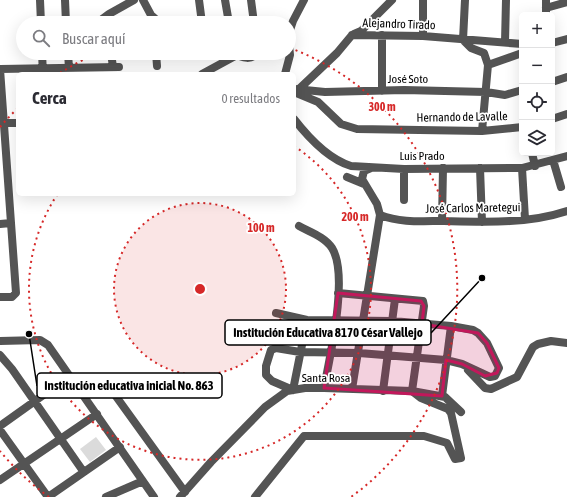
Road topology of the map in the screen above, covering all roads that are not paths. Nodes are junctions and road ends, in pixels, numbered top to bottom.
1 (40, 0) edge
2 (65, 0) edge
3 (134, 0) edge
4 (143, 0) edge
5 (199, 0) edge
6 (225, 0) edge
7 (251, 0) edge
8 (304, 0) edge
9 (392, 0) edge
10 (423, 0) edge
11 (464, 0) edge
12 (506, 0) edge
13 (567, 2) edge
14 (546, 8) edge
15 (109, 14) joint
16 (41, 16) edge
17 (66, 16) edge
18 (106, 16) edge
19 (152, 16) edge
20 (201, 16) edge
21 (228, 16) edge
22 (253, 16) edge
23 (296, 16) edge
24 (352, 35) junction
25 (382, 35) junction
26 (423, 36) junction
27 (567, 39) edge
28 (463, 40) junction
29 (505, 42) junction
30 (555, 42) edge
31 (519, 44) edge
32 (519, 54) edge
33 (42, 60) edge
34 (69, 60) edge
35 (114, 60) edge
36 (157, 60) edge
37 (226, 60) edge
38 (289, 60) edge
39 (488, 65) junction
40 (157, 66) dead end
41 (70, 68) junction
42 (0, 69) edge
43 (43, 71) edge
44 (205, 72) edge
45 (286, 72) edge
46 (567, 78) edge
47 (555, 81) edge
48 (296, 89) edge
49 (296, 90) edge
50 (296, 91) edge
51 (382, 91) junction
52 (519, 91) edge
53 (486, 92) junction
54 (567, 114) edge
55 (555, 118) edge
56 (296, 121) edge
57 (16, 122) edge
58 (3, 123) junction
59 (519, 127) edge
60 (482, 131) junction
61 (2, 148) edge
62 (533, 156) edge
63 (567, 156) edge
64 (553, 160) junction
65 (535, 166) junction
66 (371, 168) junction
67 (443, 168) junction
68 (480, 168) junction
69 (522, 168) junction
70 (404, 169) junction
71 (347, 177) dead end
72 (364, 184) junction
73 (561, 187) dead end
74 (404, 200) dead end
75 (567, 212) edge
76 (380, 215) junction
77 (526, 219) junction
78 (442, 221) junction
79 (482, 222) junction
80 (11, 223) junction
81 (0, 224) edge
82 (299, 226) dead end
83 (338, 293) junction
84 (367, 296) junction
85 (0, 297) edge
86 (395, 299) junction
87 (276, 313) dead end
88 (307, 320) junction
89 (336, 320) junction
90 (363, 321) junction
91 (392, 321) junction
92 (422, 324) junction
93 (451, 326) junction
94 (0, 341) edge
95 (567, 343) edge
96 (300, 352) junction
97 (331, 352) junction
98 (359, 352) junction
99 (0, 355) edge
100 (388, 356) junction
101 (418, 358) junction
102 (446, 360) junction
103 (462, 364) junction
104 (70, 376) junction
105 (324, 388) junction
106 (352, 389) junction
107 (293, 390) junction
108 (383, 391) junction
109 (412, 392) junction
110 (115, 395) dead end
111 (442, 396) junction
112 (35, 401) junction
113 (461, 412) dead end
114 (97, 414) junction
115 (0, 426) edge
116 (0, 430) edge
117 (62, 439) junction
118 (120, 447) junction
119 (26, 464) junction
120 (83, 471) junction
121 (0, 480) edge
122 (143, 481) junction
123 (182, 495) edge
124 (48, 497) edge
125 (106, 497) edge
126 (154, 497) edge
127 (255, 497) edge

1 - 16 street
2 - 17 street
3 - 15 street
4 - 19 street
5 - 20 street
6 - 21 street
7 - 22 street
8 - 23 street
9 - 24 street
10 - 26 street
11 - 28 street
12 - 29 street
13 - 14 street
15 - 18 street
24 - 25 street, Alejandro Tirado
24 - 48 street, Alejandro Tirado
25 - 26 street, Alejandro Tirado
25 - 51 street
26 - 28 street, Alejandro Tirado
27 - 30 street
28 - 29 street, Alejandro Tirado
28 - 39 street
29 - 31 street, Alejandro Tirado
32 - 39 street
33 - 43 street
34 - 41 street
35 - 41 street
36 - 40 street
37 - 44 street
38 - 45 street
39 - 53 street
41 - 43 street
42 - 43 street
42 - 58 street
46 - 47 street
49 - 51 street, José Soto
50 - 60 street, Hernando de Lavalle
51 - 53 street, José Soto
52 - 53 street, José Soto
53 - 60 street
54 - 55 street
56 - 66 street, Luis Prado
57 - 58 street
58 - 61 street
59 - 60 street, Hernando de Lavalle
61 - 80 street
62 - 65 street
63 - 64 street, Luis Prado
64 - 65 street, Luis Prado
64 - 73 street
65 - 69 street, Luis Prado
66 - 70 street, Luis Prado
66 - 72 street
67 - 68 street, Luis Prado
67 - 70 street, Luis Prado
67 - 78 street
68 - 69 street, Luis Prado
68 - 79 street
69 - 77 street
70 - 74 street
71 - 72 street
72 - 76 street
75 - 77 street, José Carlos Maretegui
76 - 78 street, José Carlos Maretegui
76 - 84 street
77 - 79 street, José Carlos Maretegui
78 - 79 street, José Carlos Maretegui
80 - 81 street
80 - 85 street
82 - 83 street
83 - 84 street
83 - 89 street
84 - 86 street
84 - 90 street
86 - 91 street
86 - 92 street
87 - 88 street
88 - 89 street
88 - 96 street
89 - 90 street
89 - 97 street
90 - 91 street
90 - 98 street
91 - 92 street
91 - 100 street
92 - 93 street
92 - 101 street
93 - 102 street
93 - 103 street
94 - 104 street
95 - 103 street
96 - 97 street
96 - 107 street
96 - 107 street
97 - 98 street
97 - 105 street
98 - 100 street
98 - 106 street
99 - 112 street
100 - 101 street
100 - 108 street
101 - 102 street
101 - 109 street
102 - 103 street
102 - 111 street
104 - 112 street
104 - 114 street
105 - 106 street, Santa Rosa
105 - 107 street, Santa Rosa
106 - 108 street, Santa Rosa
107 - 123 street, Santa Rosa
108 - 109 street, Santa Rosa
109 - 111 street, Santa Rosa
109 - 127 street
110 - 123 street
111 - 113 street
112 - 115 street
112 - 117 street
114 - 117 street
114 - 118 street
116 - 119 street
117 - 119 street
117 - 120 street
118 - 120 street
118 - 122 street
119 - 121 street
119 - 124 street
120 - 124 street
122 - 125 street
122 - 126 street

